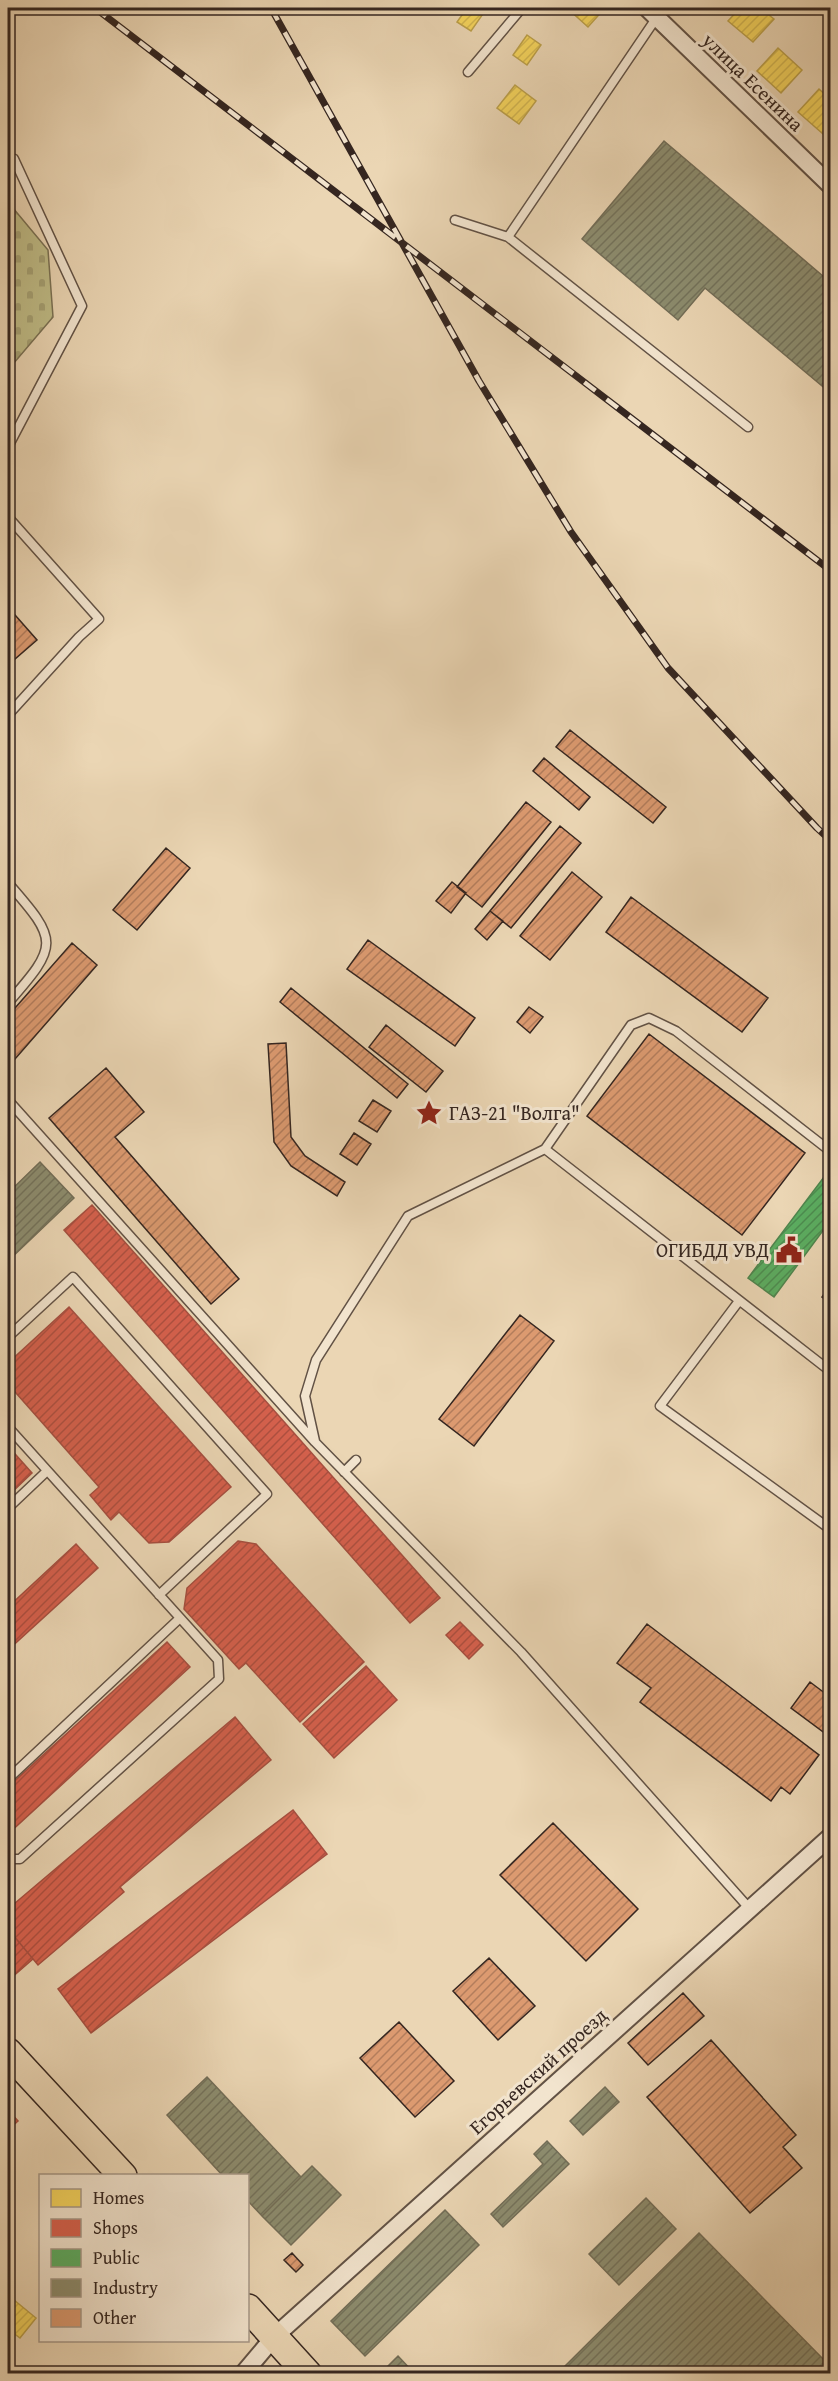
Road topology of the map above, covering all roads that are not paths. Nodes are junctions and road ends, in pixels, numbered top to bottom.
1 (522, 8) edge
2 (652, 12) edge
3 (468, 72) dead end
4 (14, 159) dead end
5 (831, 185) edge
6 (455, 220) dead end
7 (508, 237) junction
8 (748, 427) dead end
9 (8, 447) edge
10 (8, 518) edge
11 (8, 715) edge
12 (8, 883) edge
13 (8, 1003) edge
14 (8, 1100) edge
15 (545, 1149) junction
16 (831, 1151) edge
17 (739, 1301) junction
18 (8, 1337) edge
19 (831, 1371) edge
20 (8, 1427) edge
21 (315, 1442) junction
22 (356, 1460) dead end
23 (47, 1471) junction
24 (344, 1472) junction
25 (8, 1508) edge
26 (831, 1529) edge
27 (159, 1595) junction
28 (180, 1618) junction
29 (8, 1779) edge
30 (831, 1837) edge
31 (8, 1859) edge
32 (749, 1908) junction
33 (8, 2052) edge
34 (122, 2174) edge
35 (249, 2309) edge
36 (274, 2337) junction
37 (243, 2373) edge
38 (308, 2373) edge

1 - 3 lane
2 - 5 street, улица Есенина
2 - 7 lane
4 - 9 lane
6 - 7 lane
7 - 8 lane
10 - 11 lane
12 - 13 lane
14 - 21 lane
15 - 16 lane
15 - 17 lane
15 - 21 lane
17 - 19 lane
17 - 26 lane
18 - 27 lane
20 - 23 lane
21 - 24 lane
22 - 24 lane
23 - 25 lane
23 - 27 lane
24 - 32 lane
27 - 28 lane
28 - 29 lane
28 - 31 lane
30 - 32 street, Егорьевский проезд
32 - 36 street, Егорьевский проезд
33 - 34 main road
35 - 36 main road
36 - 37 street, Егорьевский проезд
36 - 38 main road

